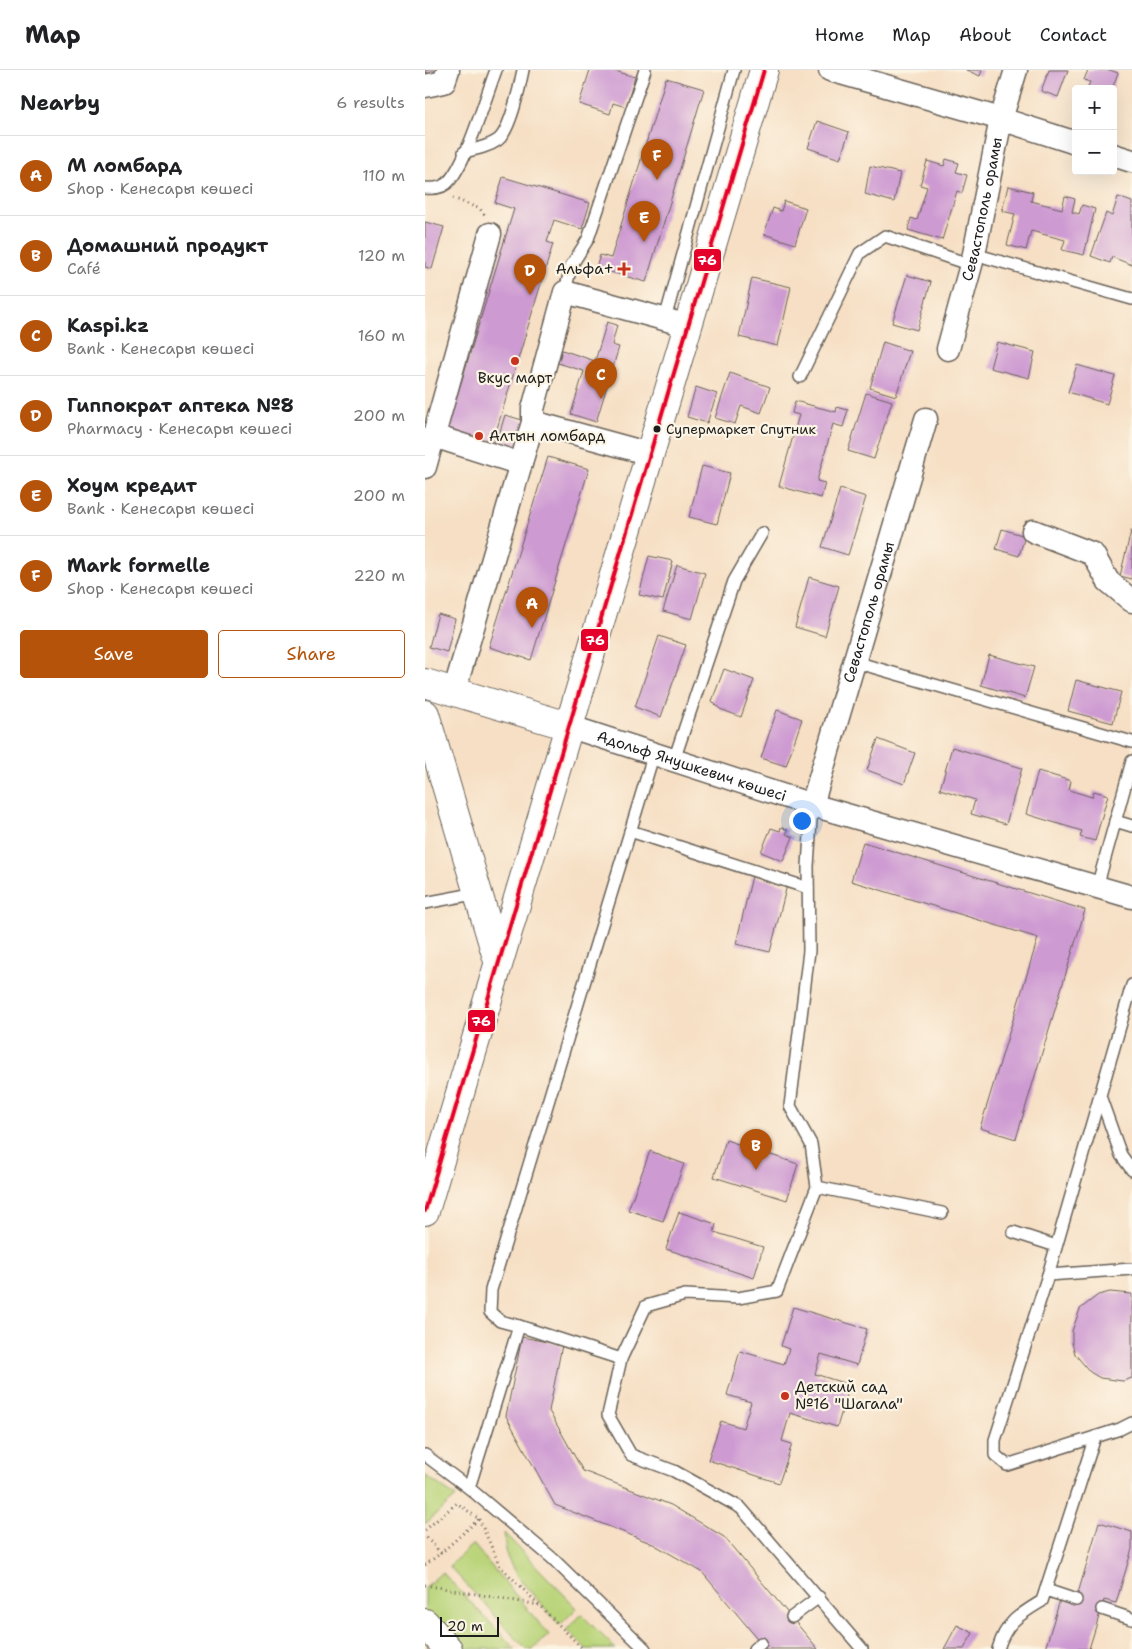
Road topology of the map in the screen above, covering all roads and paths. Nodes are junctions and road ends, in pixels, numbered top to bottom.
1 (447, 70) edge
2 (496, 70) edge
3 (523, 70) edge
4 (645, 70) edge
5 (734, 70) edge
6 (764, 70) edge
7 (830, 70) edge
8 (1016, 70) edge
9 (425, 86) edge
10 (1001, 119) junction
11 (1072, 142) edge
12 (465, 152) junction
13 (1117, 156) edge
14 (1132, 161) edge
15 (427, 188) edge
16 (490, 234) joint
17 (973, 260) junction
18 (565, 292) junction
19 (1132, 299) edge
20 (677, 322) junction
21 (948, 349) dead end
22 (800, 377) dead end
23 (926, 419) dead end
24 (533, 422) junction
25 (434, 436) junction
26 (651, 454) junction
27 (521, 464) junction
28 (425, 467) edge
29 (1033, 531) dead end
30 (762, 533) dead end
31 (1132, 601) edge
32 (855, 662) junction
33 (425, 683) edge
34 (454, 692) junction
35 (425, 714) edge
36 (569, 726) junction
37 (1132, 742) edge
38 (664, 757) junction
39 (1132, 761) edge
40 (812, 805) junction
41 (1115, 821) junction
42 (1132, 826) edge
43 (630, 831) junction
44 (1097, 887) junction
45 (808, 888) junction
46 (478, 893) junction
47 (1132, 897) edge
48 (425, 903) edge
49 (498, 960) junction
50 (1132, 985) edge
51 (1132, 1028) edge
52 (1119, 1031) junction
53 (1100, 1096) junction
54 (1132, 1170) edge
55 (817, 1187) junction
56 (425, 1210) edge
57 (942, 1214) dead end
58 (1013, 1232) dead end
59 (1056, 1246) junction
60 (1132, 1268) edge
61 (1048, 1275) junction
62 (519, 1326) junction
63 (621, 1359) junction
64 (1132, 1423) edge
65 (1095, 1437) junction
66 (425, 1455) edge
67 (469, 1488) junction
68 (479, 1519) junction
69 (425, 1530) edge
70 (425, 1536) edge
71 (441, 1553) junction
72 (425, 1565) edge
73 (425, 1585) edge
74 (1047, 1590) junction
75 (819, 1598) junction
76 (1076, 1600) dead end
77 (539, 1605) junction
78 (1102, 1609) dead end
79 (792, 1618) dead end
80 (1132, 1619) edge
81 (425, 1623) edge
82 (425, 1642) edge
83 (440, 1649) edge
84 (448, 1649) edge
85 (583, 1649) edge
86 (645, 1649) edge
87 (861, 1649) edge
88 (998, 1649) edge

1 - 9 street
2 - 12 lane
3 - 12 lane
4 - 18 lane
5 - 20 lane
6 - 20 main road
7 - 10 street
8 - 10 street, Севастополь орамы
10 - 11 street
10 - 17 street, Севастополь орамы
12 - 15 lane
13 - 14 street
15 - 16 path
16 - 25 street
17 - 19 lane
17 - 21 street, Севастополь орамы
17 - 22 lane
18 - 20 street
18 - 24 street
20 - 26 main road
23 - 32 street, Севастополь орамы
24 - 26 street
24 - 27 street
25 - 27 street
25 - 28 street
26 - 36 main road
27 - 34 street
29 - 31 street
30 - 38 lane
32 - 37 lane
32 - 40 street, Севастополь орамы
33 - 34 main road, Адольф Янушкевич көшесі
34 - 36 main road, Адольф Янушкевич көшесі
35 - 46 main road
36 - 38 street, Адольф Янушкевич көшесі
36 - 49 main road
38 - 40 street, Адольф Янушкевич көшесі
38 - 43 lane
39 - 41 lane
40 - 44 street, Адольф Янушкевич көшесі
40 - 45 lane
41 - 42 lane
41 - 44 lane
43 - 45 lane
43 - 62 lane
44 - 47 street, Адольф Янушкевич көшесі
45 - 55 lane
46 - 48 lane
46 - 49 main road
49 - 56 main road
50 - 52 lane
51 - 52 lane
52 - 53 lane
53 - 54 lane
53 - 59 lane
55 - 57 lane
55 - 63 lane
58 - 59 lane
59 - 61 lane
60 - 61 lane
61 - 65 lane
62 - 63 lane
62 - 67 lane
63 - 75 lane
64 - 65 lane
65 - 74 lane
66 - 67 lane
67 - 86 lane
68 - 69 path
68 - 71 path
68 - 77 path
70 - 71 path
71 - 72 path
73 - 77 path
74 - 76 lane
74 - 88 lane
75 - 79 lane
75 - 87 lane
77 - 85 path
78 - 80 lane
81 - 84 main road
82 - 83 main road

